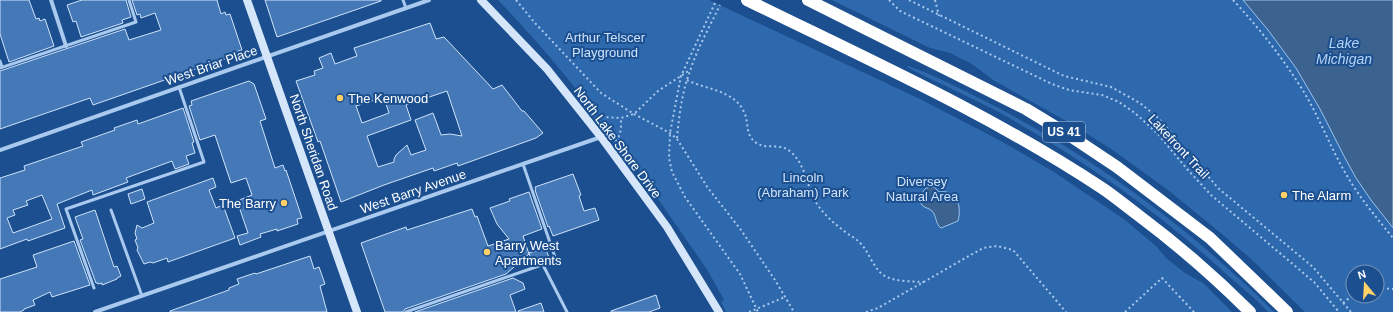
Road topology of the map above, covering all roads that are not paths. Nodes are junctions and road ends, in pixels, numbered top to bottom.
1 (51, 0) edge
2 (129, 0) edge
3 (247, 0) edge
4 (403, 0) edge
5 (429, 0) edge
6 (481, 0) edge
7 (747, 0) edge
8 (808, 0) edge
9 (406, 8) junction
10 (66, 46) junction
11 (267, 56) junction
12 (0, 61) edge
13 (1, 68) edge
14 (179, 87) junction
15 (601, 137) junction
16 (0, 150) edge
17 (523, 164) junction
18 (111, 210) dead end
19 (329, 231) junction
20 (543, 265) junction
21 (94, 288) dead end
22 (142, 296) junction
23 (96, 312) edge
24 (357, 312) edge
25 (406, 312) edge
26 (567, 312) edge
27 (719, 312) edge
28 (1250, 312) edge
29 (1287, 312) edge

1 - 10 street
2 - 10 lane
3 - 11 street, North Sheridan Road
4 - 9 lane
5 - 9 street, West Briar Place
6 - 15 street, North Lake Shore Drive
7 - 28 highway, US 41
8 - 29 highway, US 41
9 - 11 street, West Briar Place
10 - 13 lane
11 - 14 street, West Briar Place
11 - 19 street, North Sheridan Road
12 - 13 lane
14 - 16 street, West Briar Place
14 - 21 lane
15 - 17 street, West Barry Avenue
15 - 27 street, North Lake Shore Drive
17 - 19 street, West Barry Avenue
17 - 20 lane
18 - 22 lane
19 - 22 street, West Barry Avenue
19 - 24 street, North Sheridan Road
20 - 25 lane
20 - 26 lane
22 - 23 street, West Barry Avenue

